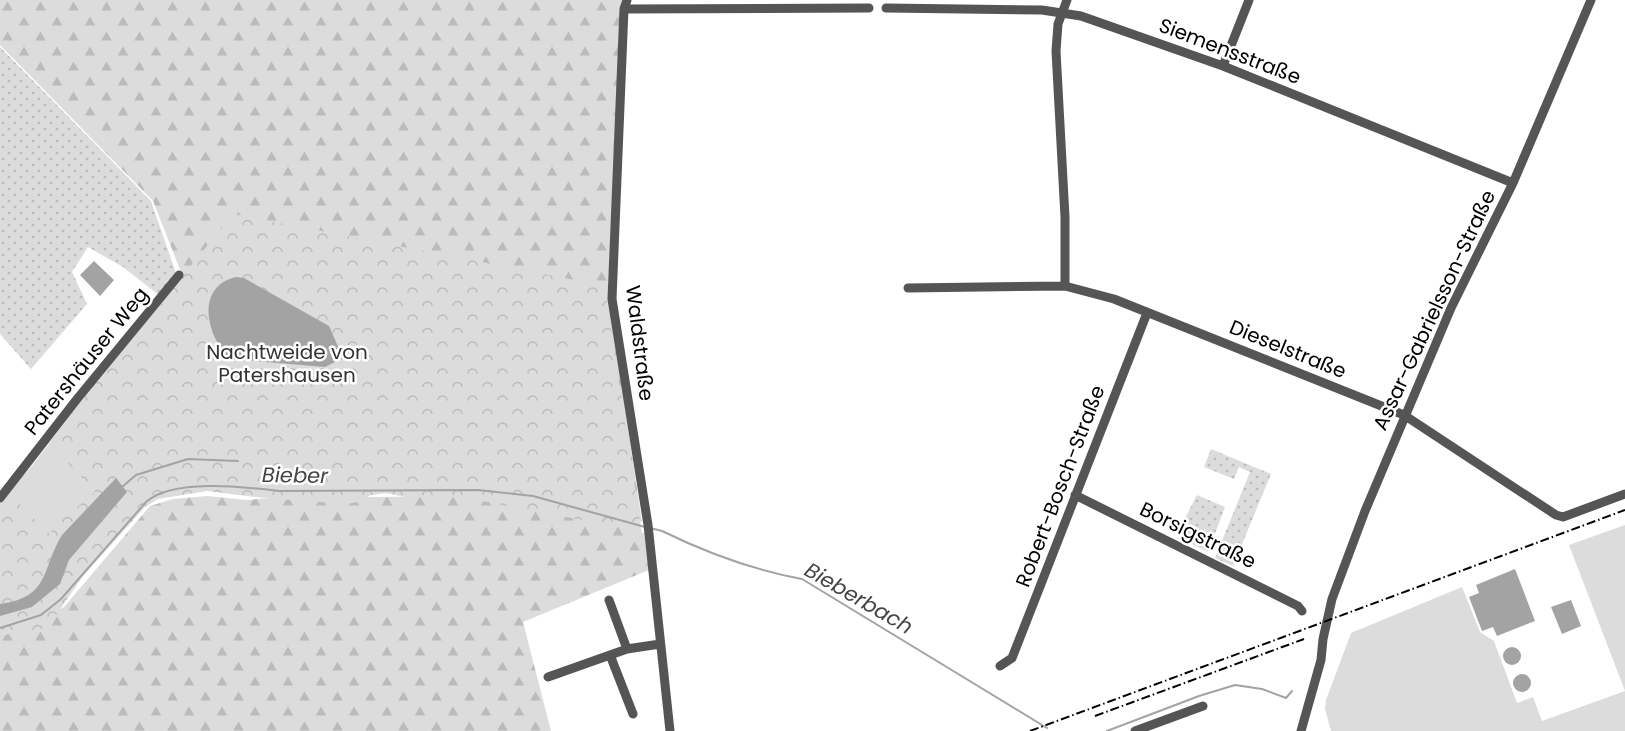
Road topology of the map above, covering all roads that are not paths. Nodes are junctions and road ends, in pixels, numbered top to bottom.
1 (1067, 0) edge
2 (1249, 0) edge
3 (1591, 0) edge
4 (626, 4) edge
5 (869, 8) dead end
6 (886, 8) dead end
7 (1064, 13) junction
8 (1223, 66) junction
9 (1513, 183) junction
10 (179, 275) dead end
11 (1065, 286) junction
12 (908, 288) dead end
13 (1147, 313) junction
14 (1404, 415) junction
15 (1625, 494) edge
16 (1075, 495) junction
17 (0, 498) edge
18 (609, 600) dead end
19 (1302, 611) dead end
20 (660, 644) junction
21 (627, 649) junction
22 (610, 655) junction
23 (1000, 666) dead end
24 (548, 677) dead end
25 (1203, 706) dead end
26 (633, 714) dead end
27 (670, 731) edge
28 (1135, 731) edge
29 (1301, 731) edge

1 - 7 street
2 - 8 street
3 - 9 street, Assar-Gabrielsson-Straße
4 - 5 street, Waldstraße
4 - 20 street, Waldstraße
6 - 7 street, Siemensstraße
7 - 8 street, Siemensstraße
7 - 11 street
8 - 9 street, Siemensstraße
9 - 14 street, Assar-Gabrielsson-Straße
10 - 17 street, Patershäuser Weg
11 - 12 street, Dieselstraße
11 - 13 street, Dieselstraße
13 - 14 street, Dieselstraße
13 - 16 street, Robert-Bosch-Straße
14 - 15 street, Dieselstraße
14 - 29 street, Assar-Gabrielsson-Straße
16 - 19 street, Borsigstraße
16 - 23 street, Robert-Bosch-Straße
18 - 21 street
20 - 21 street
20 - 27 street, Waldstraße
21 - 22 street
22 - 24 street
22 - 26 street
25 - 28 street

